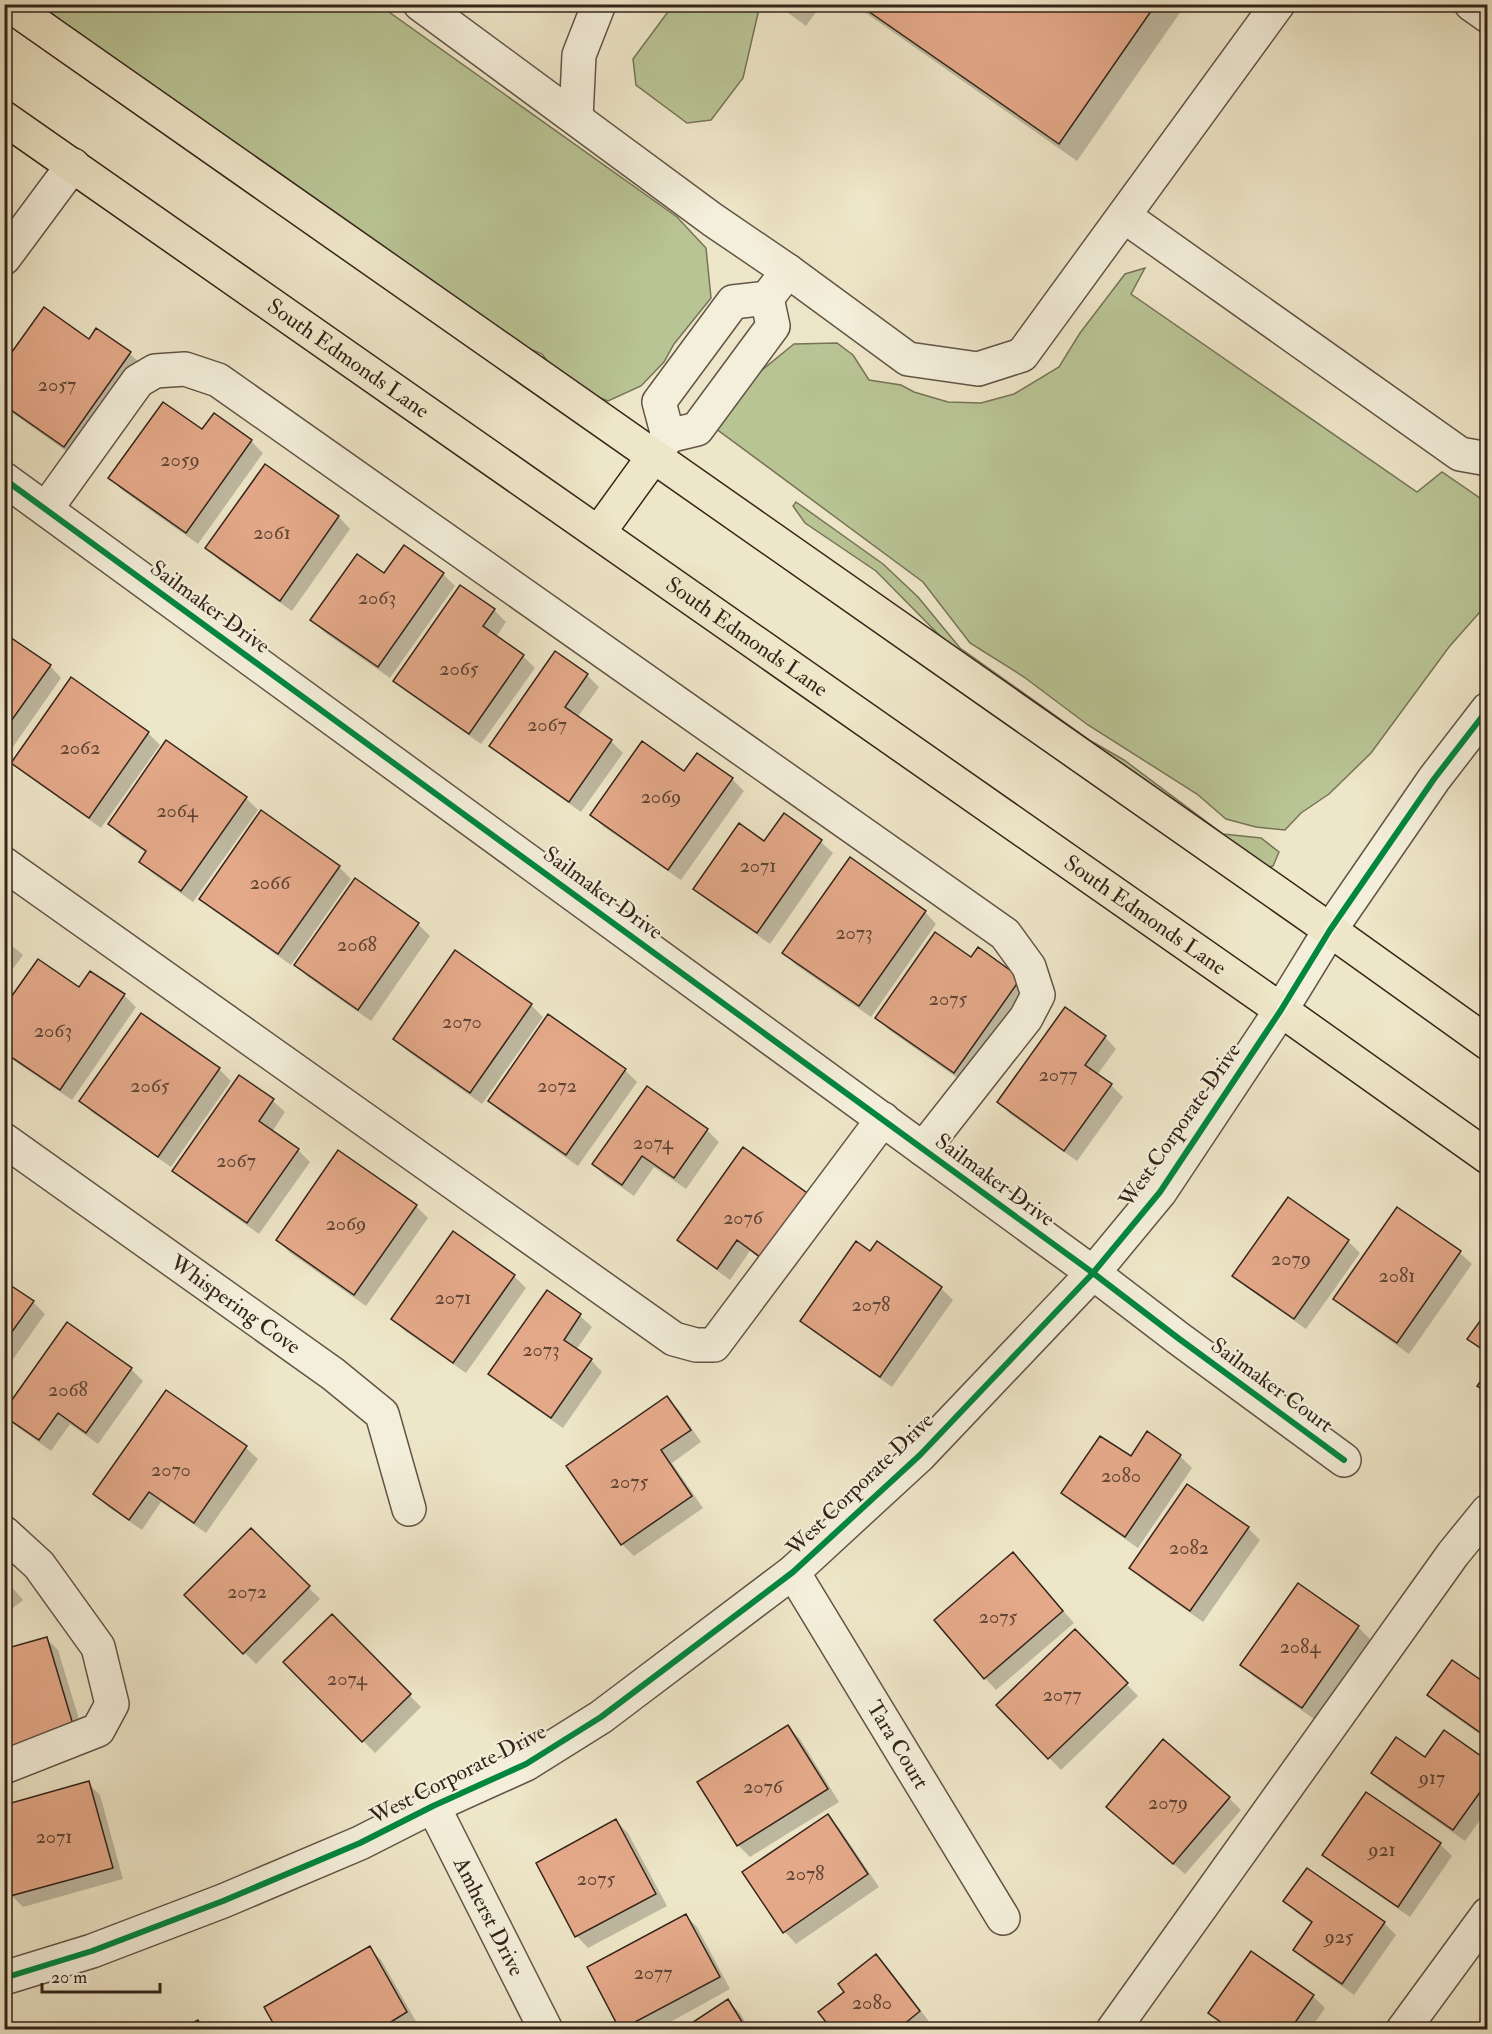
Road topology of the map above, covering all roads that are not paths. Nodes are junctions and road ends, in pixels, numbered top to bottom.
1 (8, 4) edge
2 (420, 4) edge
3 (598, 4) edge
4 (1278, 4) edge
5 (1471, 4) edge
6 (1488, 16) edge
7 (4, 118) edge
8 (576, 118) junction
9 (73, 165) junction
10 (1124, 216) junction
11 (4, 258) edge
12 (788, 271) junction
13 (767, 298) junction
14 (661, 446) junction
15 (1488, 459) edge
16 (4, 479) edge
17 (46, 509) junction
18 (599, 532) junction
19 (1488, 709) edge
20 (4, 864) edge
21 (1330, 930) junction
22 (1281, 1010) junction
23 (1488, 1043) edge
24 (883, 1119) junction
25 (4, 1140) edge
26 (923, 1149) junction
27 (1488, 1157) edge
28 (1093, 1273) junction
29 (1178, 1338) joint
30 (1344, 1460) dead end
31 (409, 1509) dead end
32 (1488, 1511) edge
33 (4, 1533) edge
34 (793, 1572) junction
35 (4, 1767) edge
36 (433, 1806) junction
37 (1488, 1914) edge
38 (1003, 1918) dead end
39 (4, 1978) edge
40 (1121, 2027) edge
41 (546, 2030) edge
42 (1403, 2030) edge

1 - 14 main road
2 - 8 street
3 - 8 street
4 - 10 street
5 - 6 street
7 - 9 main road, South Edmonds Lane
8 - 12 street
9 - 11 street
9 - 18 main road, South Edmonds Lane
10 - 12 street
10 - 15 street
12 - 13 street
13 - 14 street
13 - 14 street
14 - 18 main road
14 - 21 main road
16 - 17 street, Sailmaker Drive
17 - 24 street, Sailmaker Drive
17 - 26 street
18 - 22 main road, South Edmonds Lane
19 - 21 street, West Corporate Drive
20 - 24 street
21 - 22 street, West Corporate Drive
21 - 23 main road
22 - 27 main road, South Edmonds Lane
22 - 28 street, West Corporate Drive
24 - 26 street, Sailmaker Drive
25 - 31 street, Whispering Cove
26 - 28 street, Sailmaker Drive
28 - 29 street, Sailmaker Drive
28 - 34 street, West Corporate Drive
29 - 30 street, Sailmaker Court
32 - 40 street
33 - 35 street
34 - 36 street, West Corporate Drive
34 - 38 street, Tara Court
36 - 39 street, West Corporate Drive
36 - 41 street, Amherst Drive
37 - 42 street

